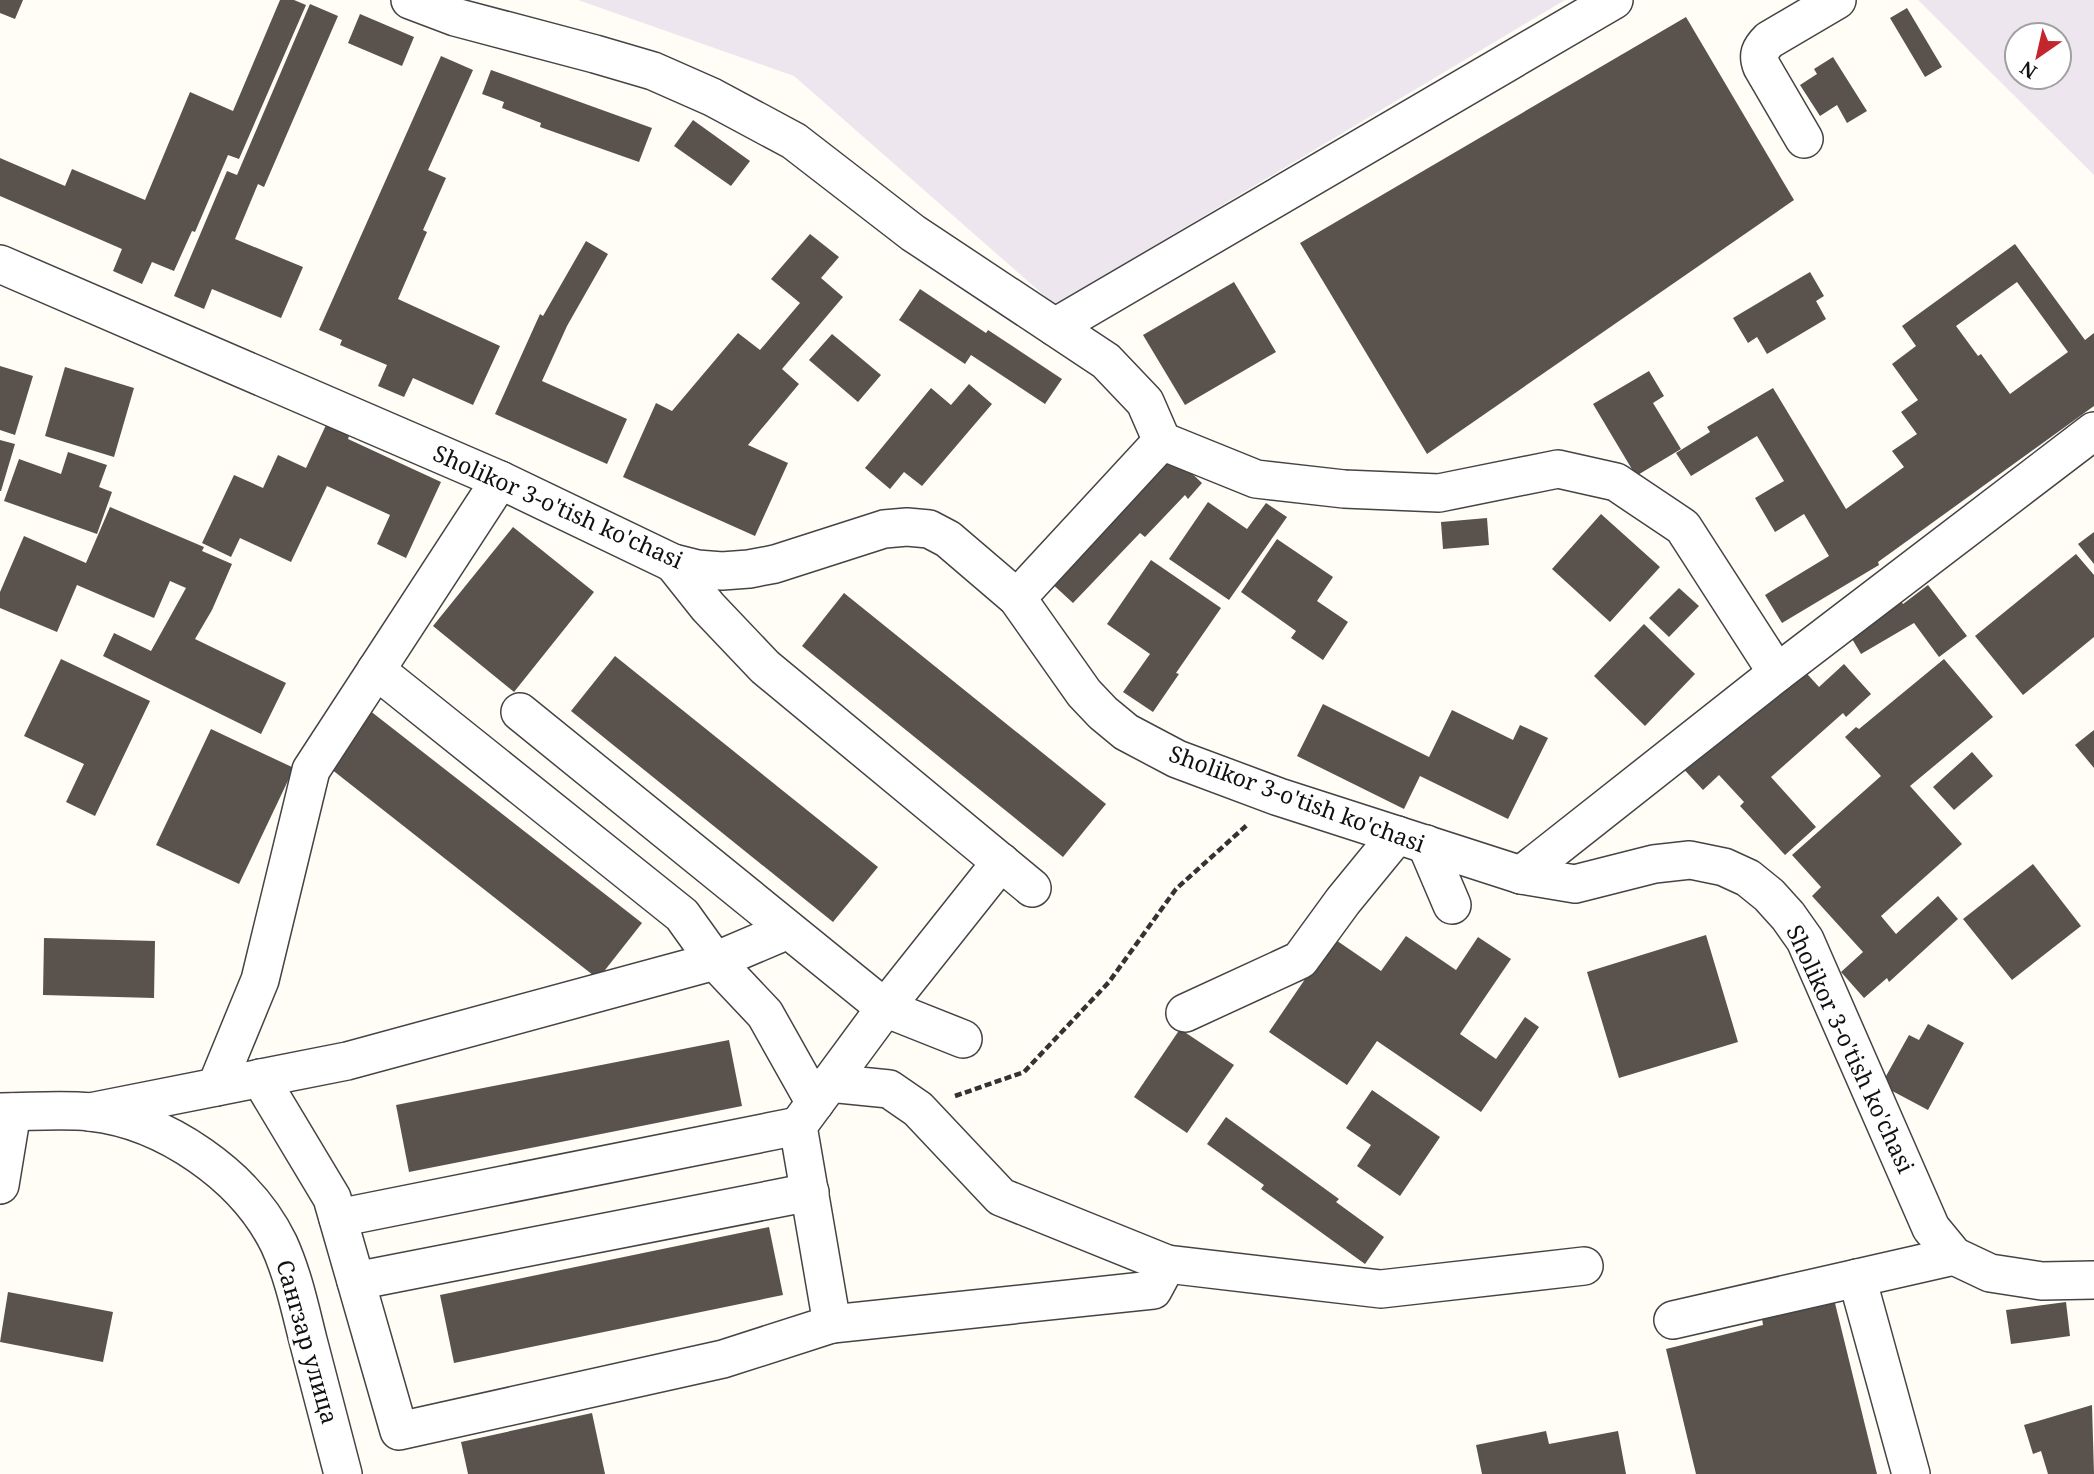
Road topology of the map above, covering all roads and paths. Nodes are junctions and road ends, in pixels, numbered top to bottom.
1 (410, 0) edge
2 (1614, 0) edge
3 (1837, 0) edge
4 (1804, 139) dead end
5 (0, 264) edge
6 (1055, 327) junction
7 (2094, 431) edge
8 (1162, 442) junction
9 (500, 480) junction
10 (673, 563) junction
11 (1017, 598) junction
12 (376, 670) junction
13 (1777, 673) junction
14 (520, 712) dead end
15 (1279, 797) junction
16 (1411, 840) junction
17 (1001, 862) junction
18 (1521, 876) junction
19 (1032, 888) dead end
20 (1452, 905) dead end
21 (788, 930) junction
22 (715, 961) junction
23 (885, 1008) junction
24 (1185, 1013) dead end
25 (963, 1039) dead end
26 (260, 1078) junction
27 (216, 1087) junction
28 (814, 1104) junction
29 (918, 1109) junction
30 (6, 1112) edge
31 (90, 1112) junction
32 (0, 1185) edge
33 (810, 1192) junction
34 (338, 1218) junction
35 (1954, 1256) junction
36 (1167, 1264) junction
37 (1584, 1266) dead end
38 (1857, 1278) junction
39 (2094, 1280) edge
40 (356, 1281) junction
41 (1673, 1320) dead end
42 (832, 1324) junction
43 (343, 1474) edge
44 (1912, 1474) edge

1 - 6 street
2 - 6 street
3 - 4 street
5 - 9 street, Sholikor 3-o'tish ko'chasi
6 - 8 street
7 - 13 street
8 - 11 street
8 - 13 street
9 - 10 street, Sholikor 3-o'tish ko'chasi
9 - 12 street
10 - 11 street, Sholikor 3-o'tish ko'chasi
10 - 17 street
11 - 15 street, Sholikor 3-o'tish ko'chasi
12 - 22 street
12 - 27 street
13 - 18 street
14 - 21 street
15 - 16 street, Sholikor 3-o'tish ko'chasi
15 - 29 path
16 - 18 street, Sholikor 3-o'tish ko'chasi
16 - 20 street
16 - 24 street
17 - 19 street
17 - 23 street
18 - 35 street, Sholikor 3-o'tish ko'chasi
21 - 22 street
21 - 23 street
22 - 26 street
22 - 28 street
23 - 25 street
23 - 28 street
26 - 27 street
26 - 34 street
27 - 31 street
28 - 29 street
28 - 33 street
28 - 34 street
29 - 36 street
30 - 31 street, Сангзар улица
30 - 32 street
31 - 43 street, Сангзар улица
33 - 40 street
33 - 42 street
34 - 40 street
35 - 38 street
35 - 39 street, Sholikor 3-o'tish ko'chasi
36 - 37 street
36 - 42 street
38 - 41 street
38 - 44 street
40 - 42 street

